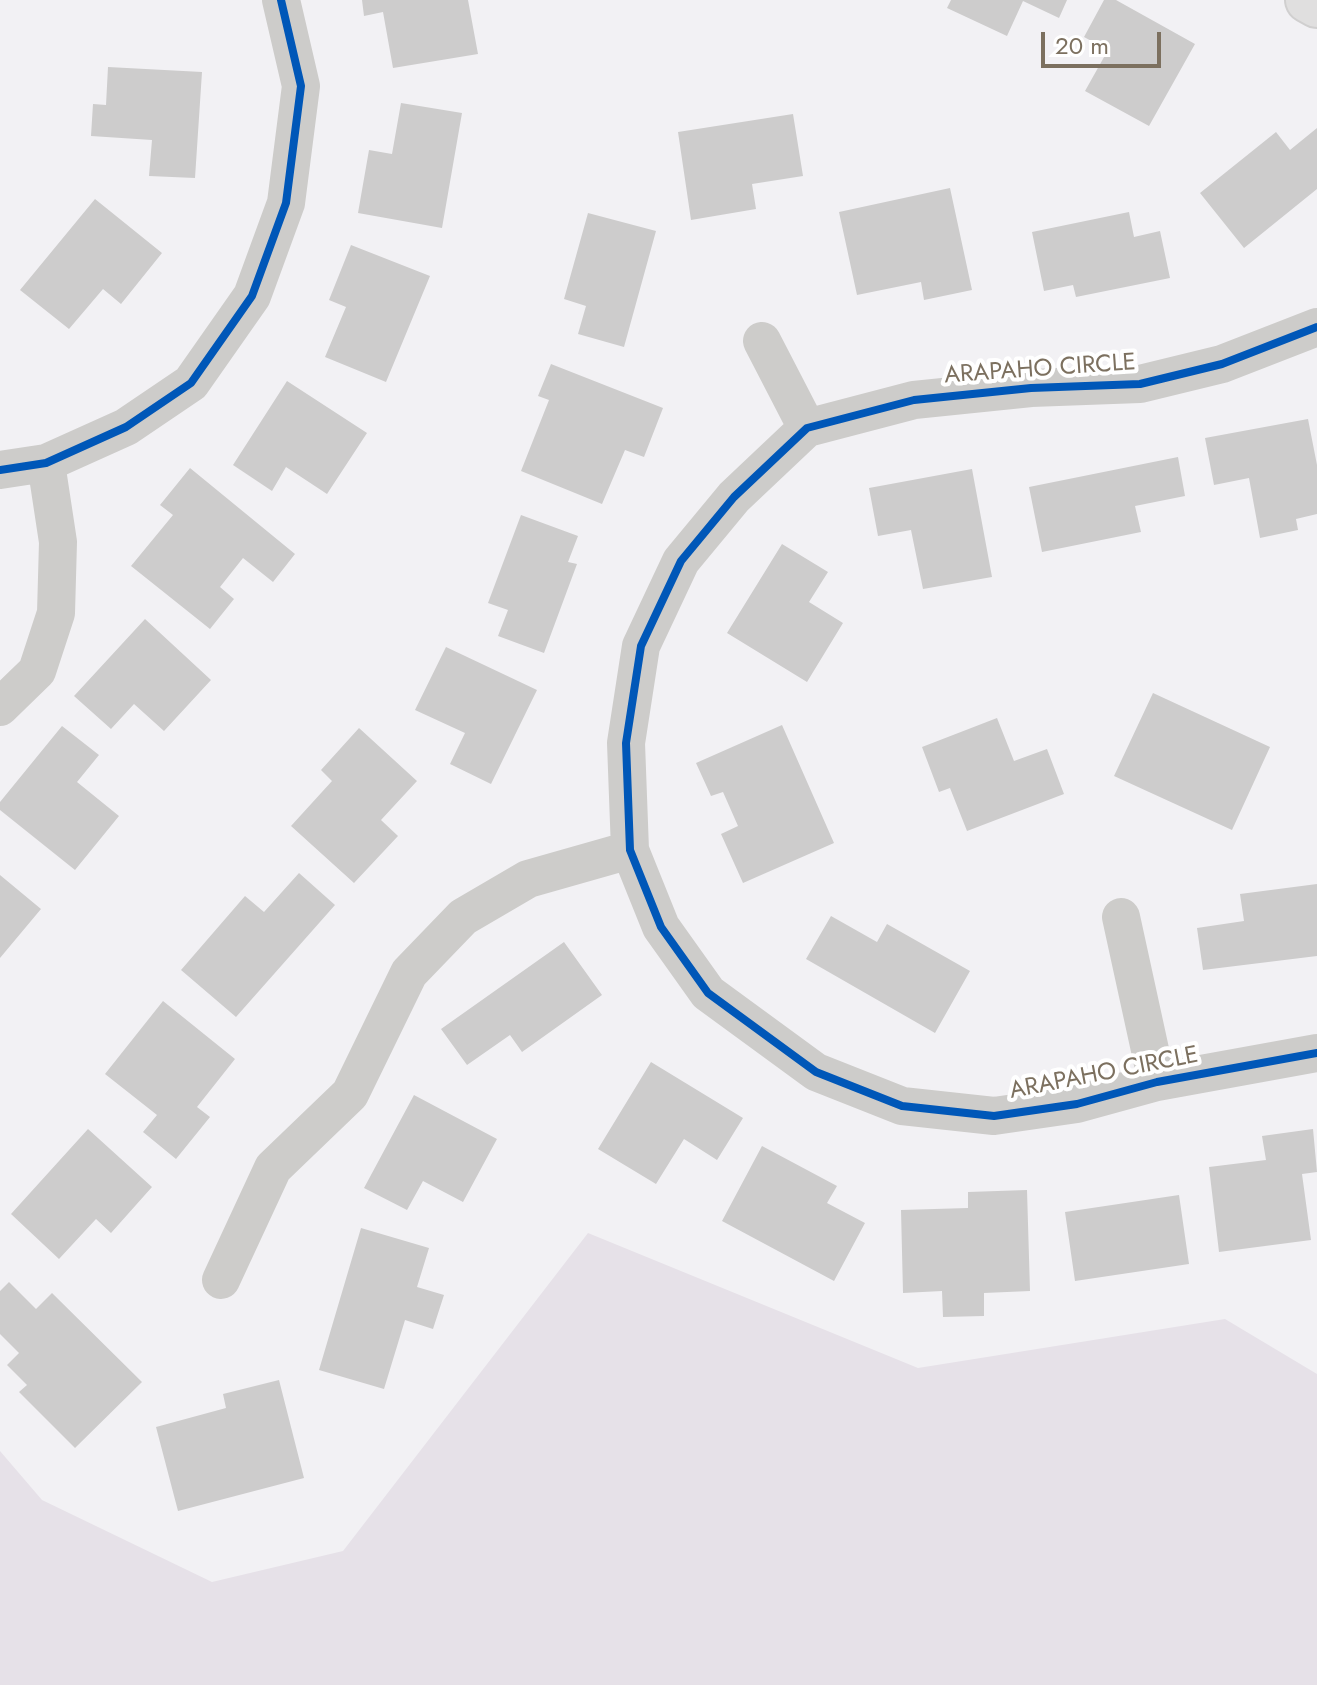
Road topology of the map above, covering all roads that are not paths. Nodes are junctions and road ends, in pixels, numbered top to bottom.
1 (281, 0) edge
2 (1308, 0) edge
3 (1317, 5) edge
4 (1317, 327) edge
5 (762, 341) dead end
6 (807, 428) junction
7 (46, 463) junction
8 (0, 470) edge
9 (0, 707) edge
10 (630, 850) junction
11 (1121, 917) dead end
12 (1317, 1053) edge
13 (1157, 1082) junction
14 (221, 1280) dead end

1 - 7 street
2 - 3 street
4 - 6 street, ARAPAHO CIRCLE
5 - 6 street
6 - 10 street, ARAPAHO CIRCLE
7 - 8 street
7 - 9 street
10 - 13 street, ARAPAHO CIRCLE
10 - 14 street
11 - 13 street
12 - 13 street, ARAPAHO CIRCLE

